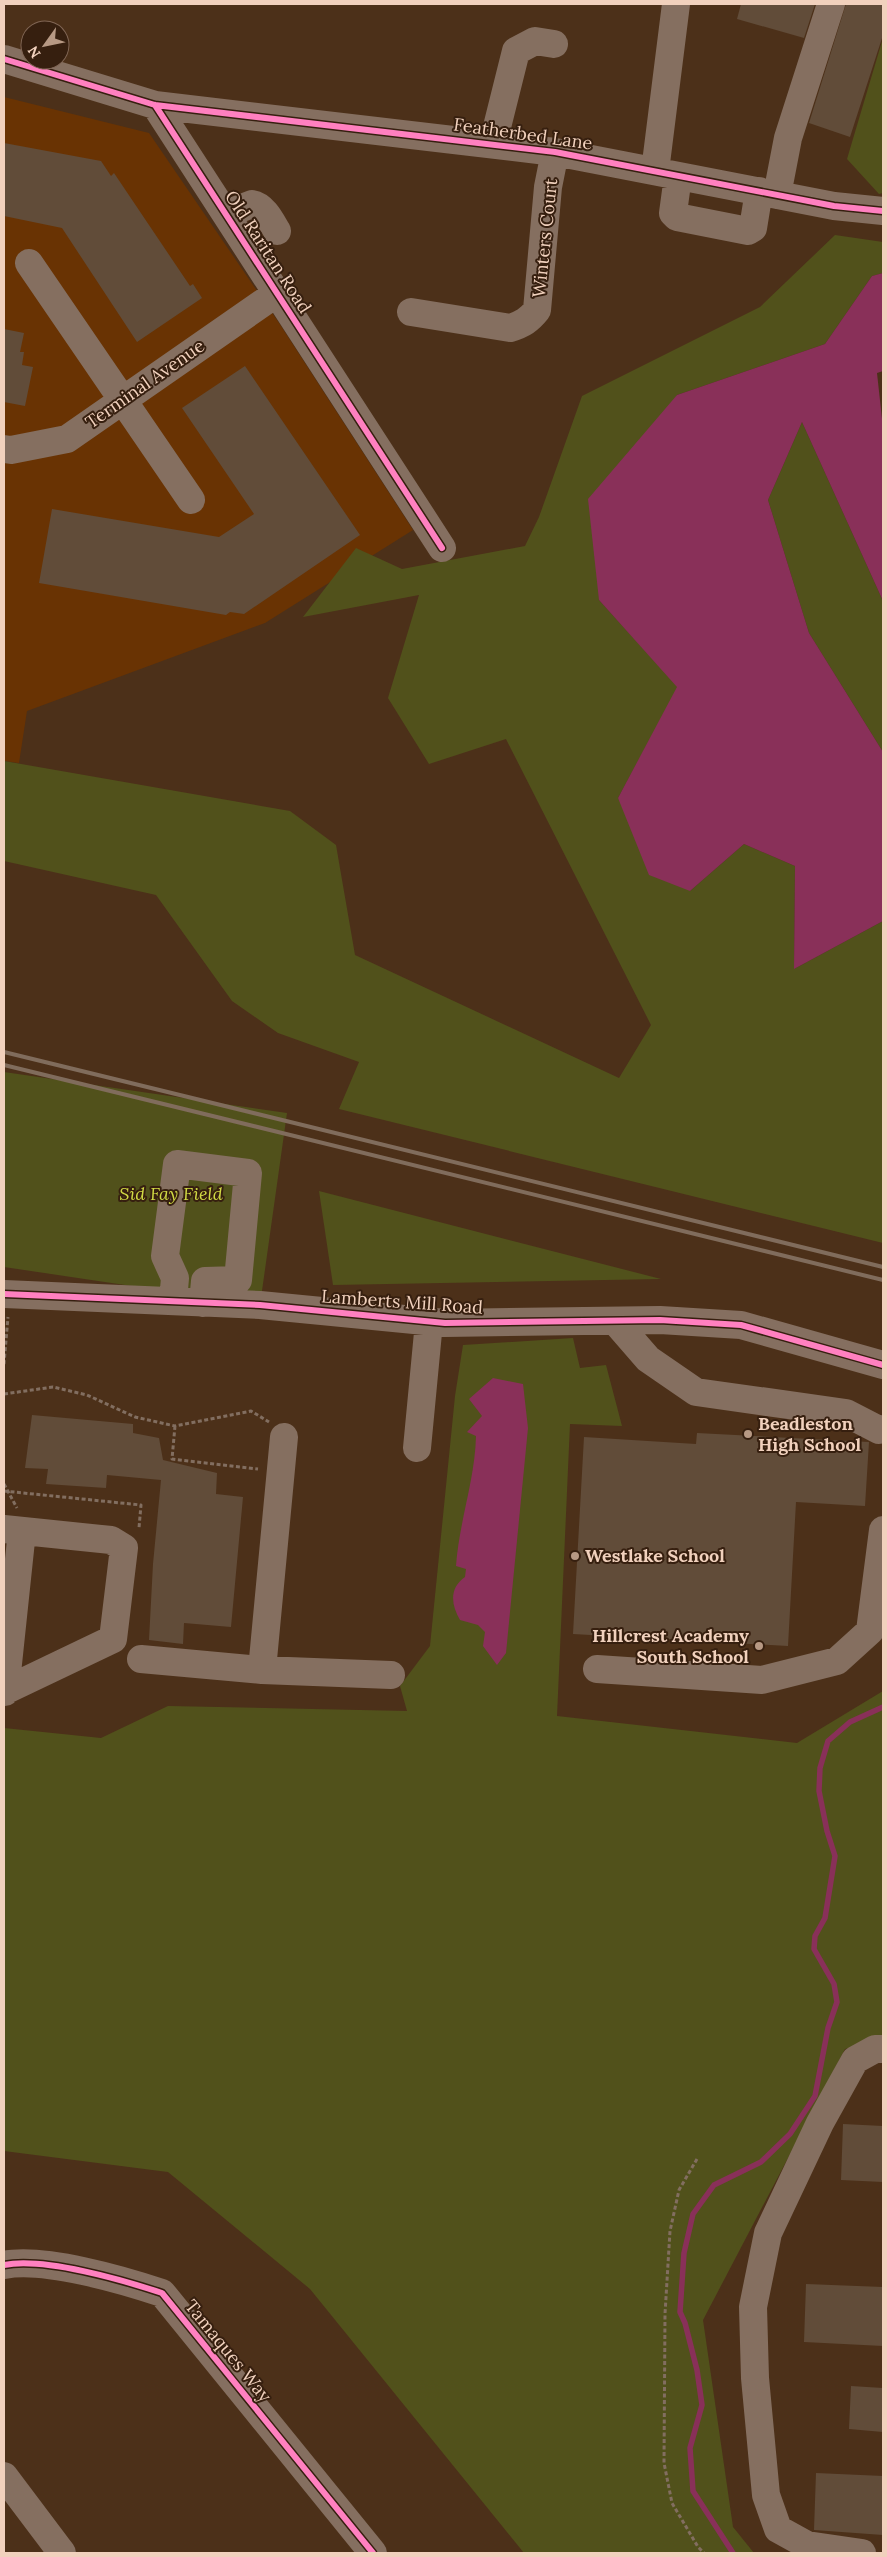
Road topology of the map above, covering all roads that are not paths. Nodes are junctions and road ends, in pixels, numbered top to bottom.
1 (676, 4) edge
2 (832, 4) edge
3 (554, 44) dead end
4 (4, 59) edge
5 (155, 105) junction
6 (493, 143) junction
7 (556, 152) junction
8 (666, 174) junction
9 (768, 193) junction
10 (883, 211) edge
11 (226, 214) junction
12 (277, 231) dead end
13 (29, 263) dead end
14 (276, 293) junction
15 (411, 312) dead end
16 (123, 400) junction
17 (4, 449) edge
18 (191, 500) dead end
19 (442, 548) dead end
20 (7, 1294) edge
21 (173, 1301) junction
22 (203, 1302) junction
23 (615, 1321) junction
24 (429, 1322) junction
25 (883, 1364) edge
26 (883, 1429) edge
27 (280, 1432) road end
28 (417, 1448) dead end
29 (15, 1524) edge
30 (883, 1530) edge
31 (141, 1659) dead end
32 (597, 1669) dead end
33 (262, 1670) junction
34 (391, 1676) dead end
35 (4, 1692) edge
36 (883, 2050) edge
37 (4, 2265) edge
38 (4, 2476) edge
39 (62, 2553) edge
40 (373, 2553) edge
41 (862, 2553) edge

1 - 8 street
2 - 9 street
3 - 6 street
4 - 5 street
5 - 6 street, Featherbed Lane
5 - 11 street, Old Raritan Road
6 - 7 street, Featherbed Lane
7 - 8 street, Featherbed Lane
7 - 15 street, Winters Court
8 - 9 street, Featherbed Lane
8 - 9 street
9 - 10 street, Featherbed Lane
11 - 12 street
11 - 14 street, Old Raritan Road
13 - 16 street
14 - 16 street, Terminal Avenue
14 - 19 street, Old Raritan Road
16 - 17 street, Terminal Avenue
16 - 18 street
20 - 21 street, Lamberts Mill Road
21 - 22 street, Lamberts Mill Road
21 - 22 street
22 - 24 street, Lamberts Mill Road
23 - 24 street, Lamberts Mill Road
23 - 25 street, Lamberts Mill Road
23 - 26 street
24 - 28 street
27 - 33 street
29 - 35 street
29 - 35 street
30 - 32 street
31 - 33 street
33 - 34 street
36 - 41 street
37 - 40 street, Tamaques Way
38 - 39 street

